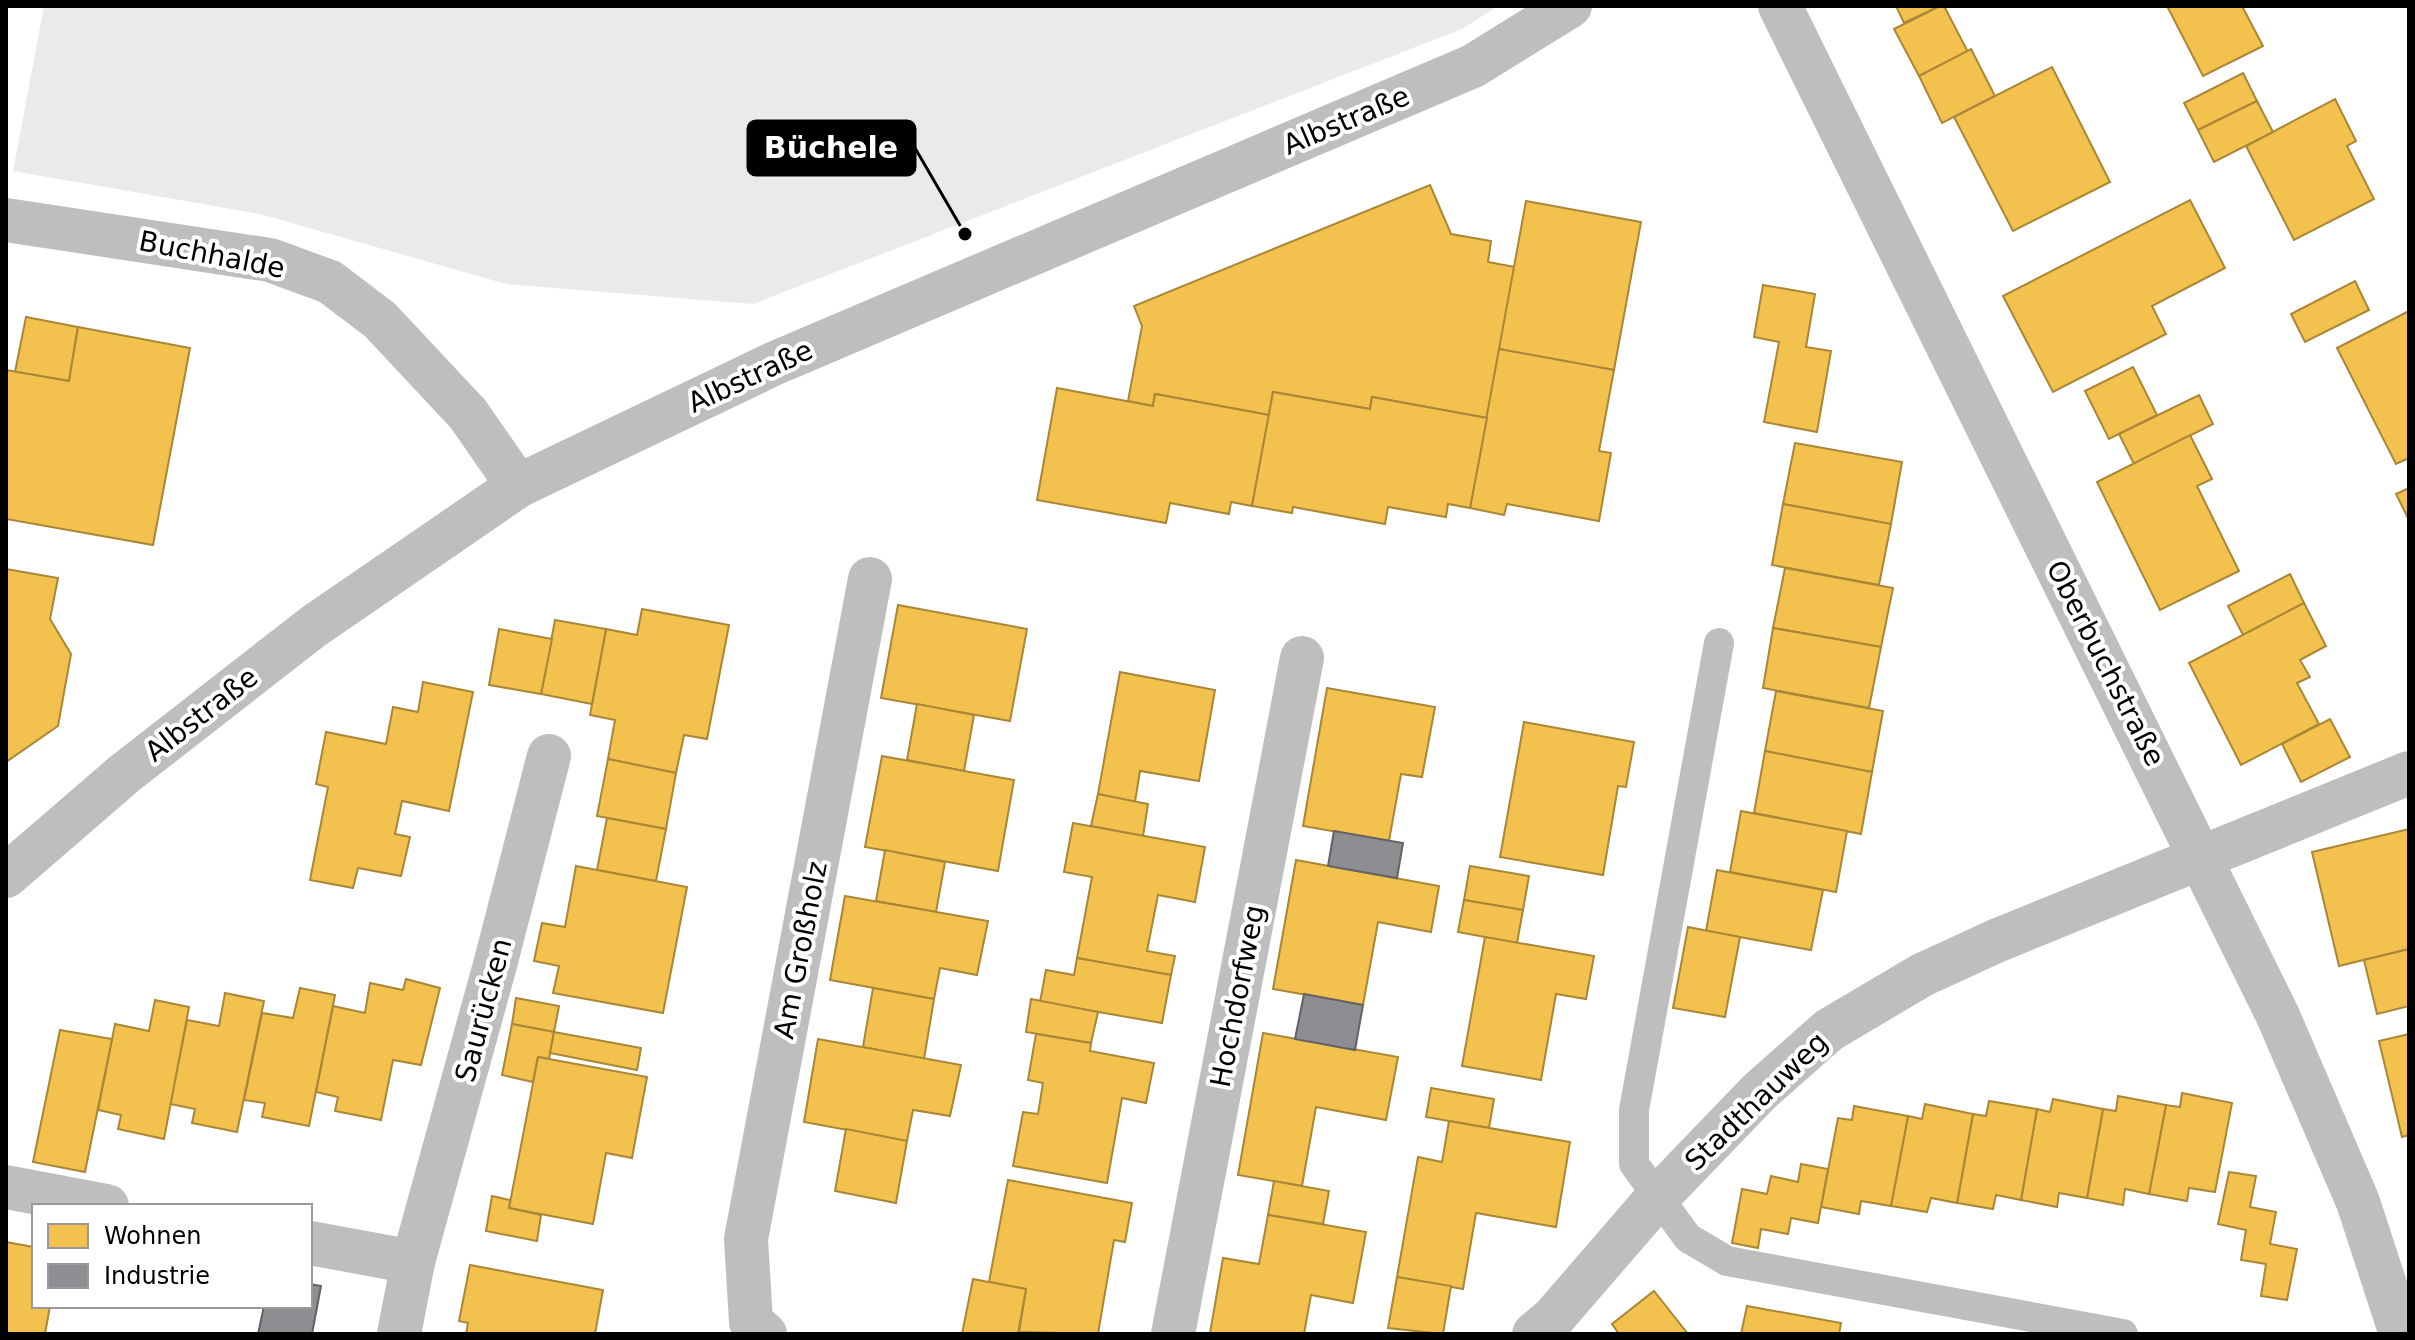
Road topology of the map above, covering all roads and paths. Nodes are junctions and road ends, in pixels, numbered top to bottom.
1 (1570, 6) edge
2 (1780, 6) edge
3 (6, 220) edge
4 (518, 486) junction
5 (870, 579) dead end
6 (1719, 643) dead end
7 (1302, 658) dead end
8 (549, 756) dead end
9 (2409, 773) edge
10 (2202, 855) junction
11 (6, 876) edge
12 (6, 1187) edge
13 (1656, 1199) junction
14 (96, 1204) edge
15 (312, 1243) edge
16 (413, 1262) junction
17 (758, 1328) edge
18 (399, 1334) edge
19 (1173, 1334) edge
20 (1534, 1334) edge
21 (2123, 1334) edge
22 (2401, 1334) edge

1 - 4 street, Albstraße
2 - 10 street, Oberbuchstraße
3 - 4 street, Buchhalde
4 - 11 street, Albstraße
5 - 17 street, Am Großholz
6 - 13 lane
7 - 19 street, Hochdorfweg
8 - 16 street, Saurücken
9 - 10 street, Stadthauweg
10 - 13 street, Stadthauweg
10 - 22 street, Oberbuchstraße
12 - 14 street
13 - 20 street, Stadthauweg
13 - 21 lane
15 - 16 street
16 - 18 street, Saurücken

